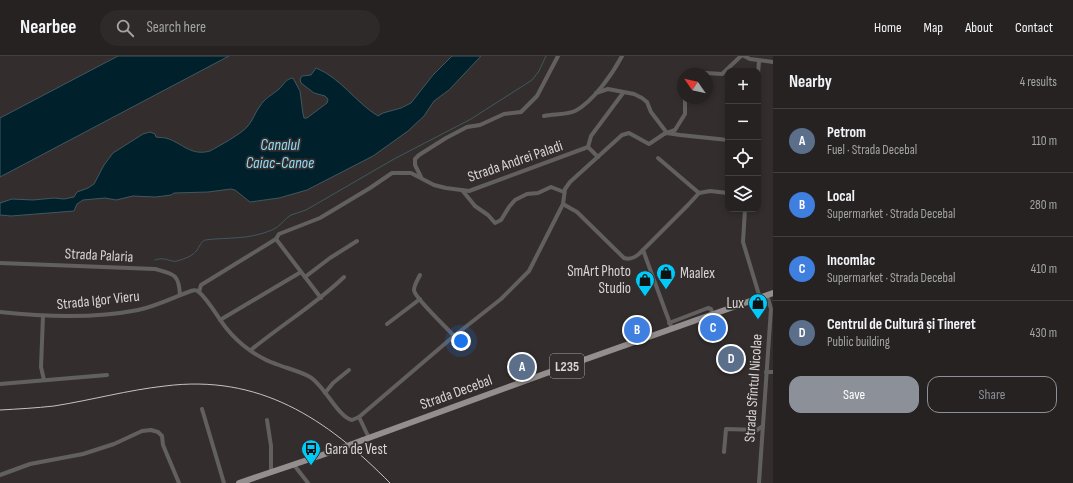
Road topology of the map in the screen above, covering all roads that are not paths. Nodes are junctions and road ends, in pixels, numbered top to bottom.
1 (558, 56) edge
2 (622, 56) edge
3 (743, 56) edge
4 (759, 61) junction
5 (773, 62) edge
6 (758, 68) edge
7 (713, 73) edge
8 (623, 92) junction
9 (596, 93) junction
10 (685, 104) edge
11 (544, 116) dead end
12 (667, 133) junction
13 (725, 140) edge
14 (588, 148) junction
15 (598, 157) junction
16 (658, 158) dead end
17 (421, 178) junction
18 (462, 190) junction
19 (564, 192) junction
20 (699, 192) junction
21 (725, 193) edge
22 (563, 204) junction
23 (745, 212) edge
24 (276, 239) junction
25 (357, 241) dead end
26 (643, 250) junction
27 (0, 263) edge
28 (300, 272) junction
29 (420, 275) dead end
30 (304, 277) junction
31 (344, 277) dead end
32 (199, 292) junction
33 (770, 294) edge
34 (180, 295) junction
35 (321, 298) junction
36 (760, 298) junction
37 (420, 299) junction
38 (0, 313) edge
39 (713, 315) junction
40 (43, 316) junction
41 (220, 320) junction
42 (669, 323) junction
43 (387, 324) dead end
44 (672, 329) junction
45 (454, 336) junction
46 (251, 350) junction
47 (349, 370) dead end
48 (766, 372) junction
49 (773, 372) edge
50 (107, 375) dead end
51 (44, 380) junction
52 (0, 384) edge
53 (325, 393) junction
54 (202, 408) dead end
55 (359, 417) junction
56 (267, 420) dead end
57 (763, 426) junction
58 (366, 439) junction
59 (724, 452) dead end
60 (294, 464) junction
61 (271, 472) junction
62 (0, 475) edge
63 (179, 483) edge
64 (224, 483) edge
65 (239, 483) edge
66 (308, 483) edge
67 (759, 483) edge

1 - 17 street
2 - 9 street
3 - 4 street
3 - 7 street
4 - 5 street
4 - 6 street
8 - 9 street
8 - 12 street
8 - 14 street
9 - 11 street
10 - 12 street
12 - 13 street
12 - 15 street
14 - 15 street
14 - 18 street, Strada Andrei Paladi
15 - 19 street
16 - 20 street
17 - 18 street, Strada Andrei Paladi
17 - 24 street, Strada Andrei Paladi
18 - 19 street
19 - 22 street
20 - 21 street
20 - 26 street
22 - 26 street
22 - 45 street
23 - 36 street
24 - 28 street
24 - 32 street, Strada Andrei Paladi
25 - 30 street
26 - 42 street
27 - 34 street, Strada Palaria
28 - 30 street
28 - 41 street
29 - 37 street
30 - 35 street
31 - 35 street
32 - 34 street, Strada Igor Vieru
32 - 41 street
33 - 36 main road, Strada Decebal / L235
33 - 48 street, Strada Sfîntul Nicolae
34 - 40 street, Strada Igor Vieru
35 - 46 street
36 - 39 main road, Strada Decebal / L235
37 - 43 street
37 - 45 street
38 - 40 street, Strada Igor Vieru
39 - 42 street
39 - 44 main road, Strada Decebal / L235
40 - 51 street
41 - 46 street
42 - 44 street
44 - 58 main road, Strada Decebal / L235
45 - 55 street
46 - 53 street
47 - 53 street
48 - 49 street
48 - 57 street, Strada Sfîntul Nicolae
50 - 51 street
51 - 52 street
53 - 55 street
54 - 64 street
55 - 58 street
56 - 61 street
57 - 59 street
57 - 67 street, Strada Sfîntul Nicolae
58 - 60 main road, Strada Decebal / L235, bridge
60 - 61 main road, Strada Decebal / L235
60 - 66 street
61 - 65 main road, Strada Decebal / L235
62 - 63 street

